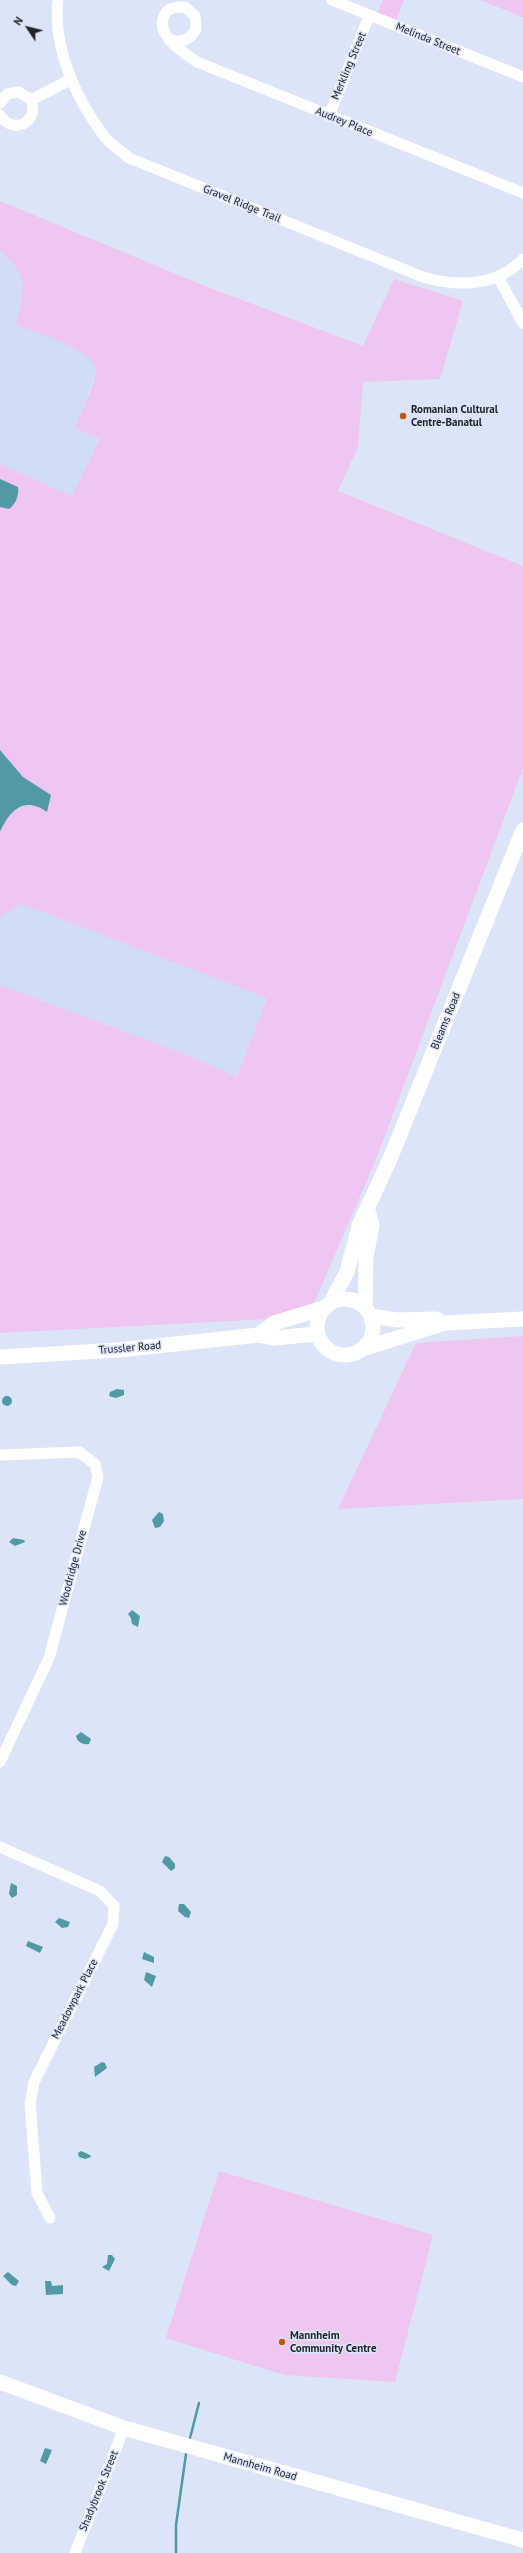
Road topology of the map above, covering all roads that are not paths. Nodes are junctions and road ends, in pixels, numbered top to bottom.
1 (58, 0) edge
2 (332, 0) edge
3 (369, 16) junction
4 (171, 40) dead end
5 (523, 77) edge
6 (72, 79) junction
7 (30, 100) junction
8 (0, 103) edge
9 (0, 115) edge
10 (329, 116) junction
11 (523, 193) edge
12 (523, 259) edge
13 (498, 277) junction
14 (523, 323) edge
15 (523, 830) edge
16 (368, 1211) junction
17 (328, 1305) junction
18 (368, 1312) junction
19 (523, 1319) edge
20 (444, 1323) junction
21 (318, 1334) junction
22 (259, 1335) junction
23 (362, 1349) junction
24 (0, 1357) edge
25 (0, 1455) edge
26 (0, 1762) edge
27 (0, 1847) edge
28 (50, 2218) dead end
29 (0, 2382) edge
30 (124, 2428) junction
31 (523, 2540) edge
32 (75, 2553) edge

1 - 6 street, Gravel Ridge Trail
2 - 3 street, Melinda Street
3 - 5 street, Melinda Street
3 - 10 street, Merkling Street
4 - 10 street, Audrey Place
6 - 7 street
6 - 13 street, Gravel Ridge Trail
7 - 8 street
7 - 9 street
10 - 11 street, Audrey Place
12 - 13 street, Gravel Ridge Trail
13 - 14 street
15 - 16 main road, Bleams Road
16 - 17 main road, Bleams Road
16 - 18 main road
17 - 18 main road
17 - 21 main road
17 - 22 main road
18 - 20 main road
18 - 23 main road
19 - 20 main road
20 - 23 main road
21 - 22 main road, Trussler Road
21 - 23 main road
22 - 24 main road, Trussler Road
25 - 26 street, Woodridge Drive
27 - 28 street, Meadowpark Place
29 - 30 main road, Mannheim Road
30 - 31 main road, Mannheim Road
30 - 32 street, Shadybrook Street

